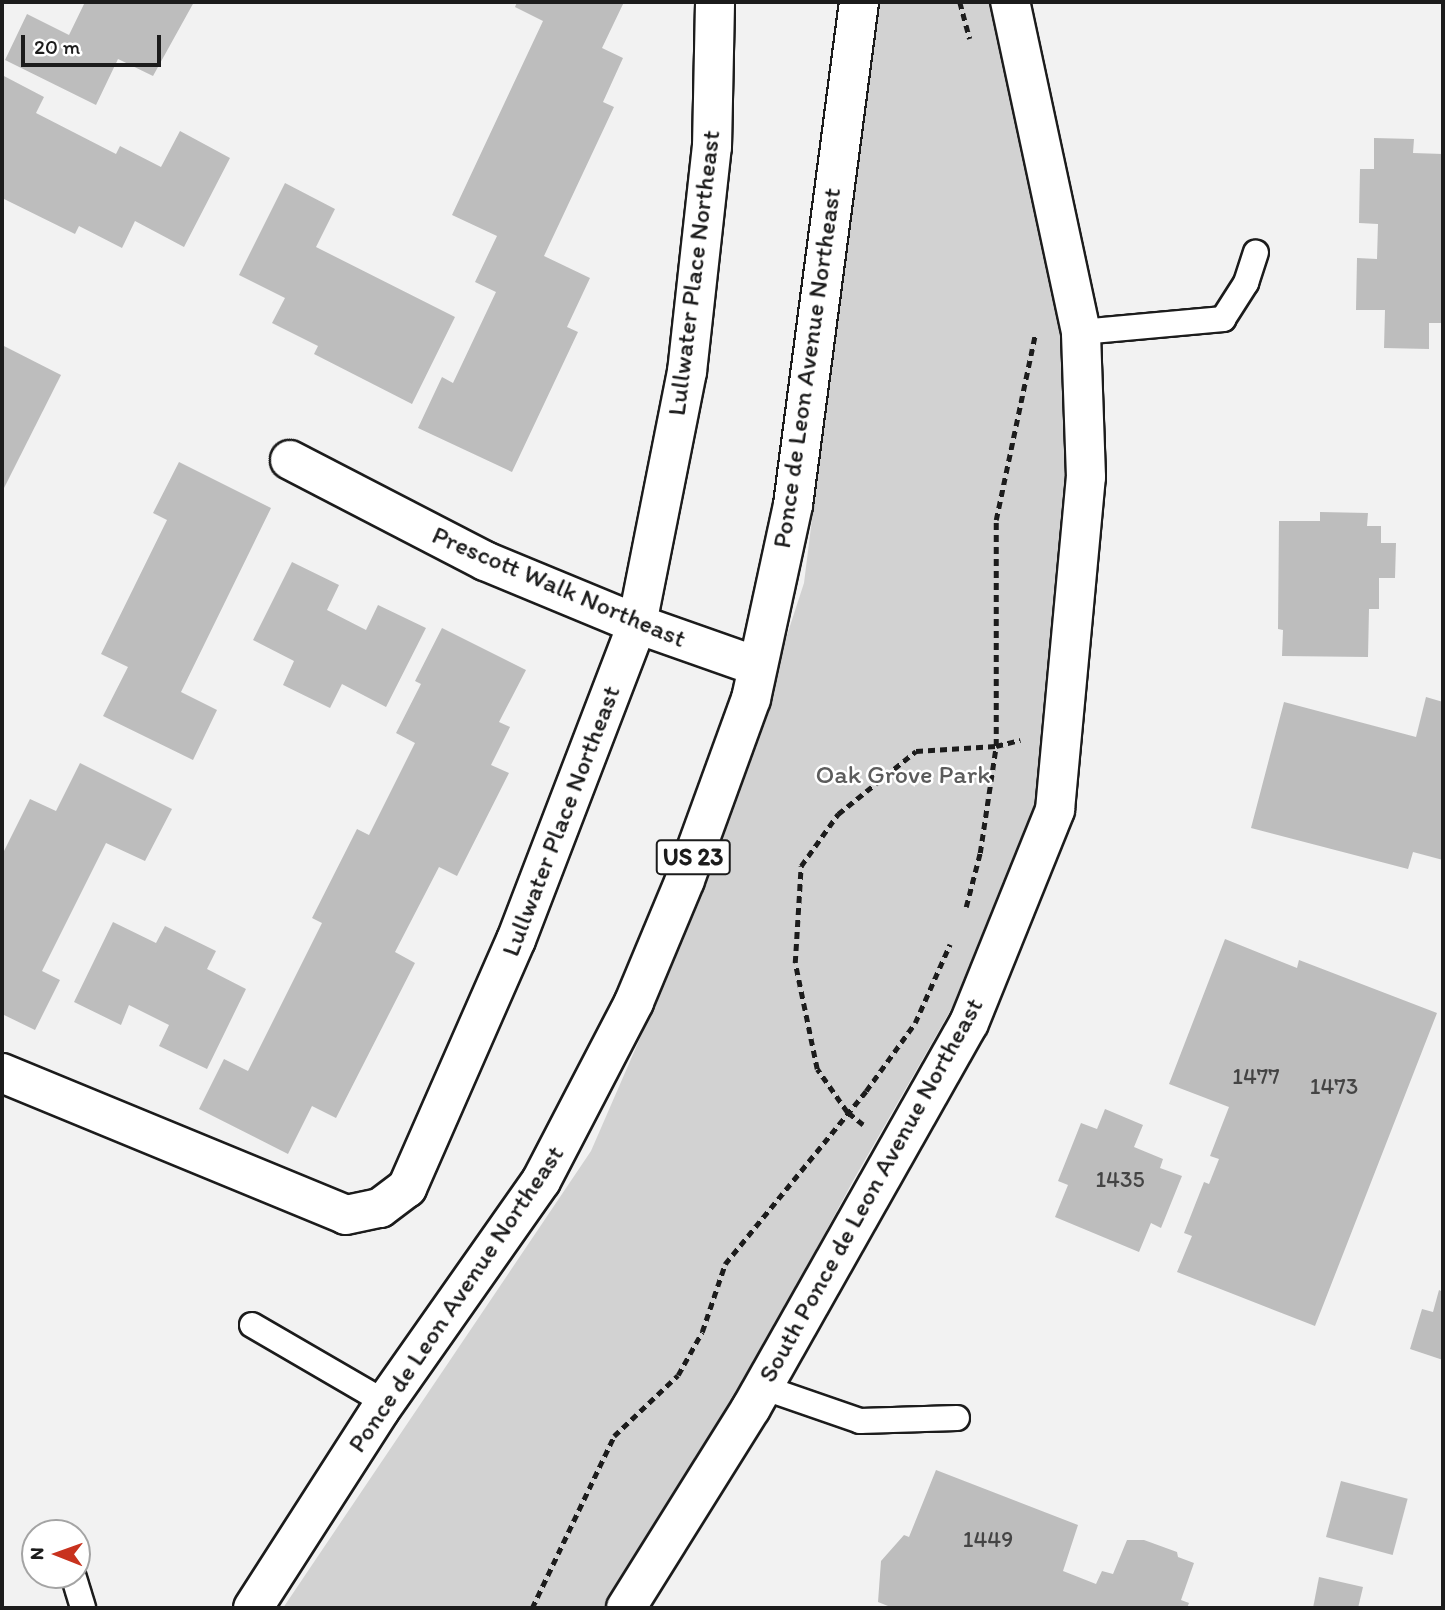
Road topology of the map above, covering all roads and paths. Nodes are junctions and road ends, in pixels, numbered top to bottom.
1 (715, 2) edge
2 (859, 2) edge
3 (960, 2) edge
4 (1010, 2) edge
5 (974, 54) dead end
6 (1256, 253) dead end
7 (1035, 332) dead end
8 (1081, 332) junction
9 (290, 460) dead end
10 (637, 624) junction
11 (756, 666) junction
12 (1062, 727) junction
13 (996, 746) junction
14 (964, 913) dead end
15 (953, 938) dead end
16 (2, 1073) edge
17 (846, 1112) junction
18 (898, 1151) junction
19 (252, 1325) dead end
20 (762, 1387) junction
21 (386, 1403) junction
22 (957, 1418) dead end
23 (77, 1589) edge
24 (83, 1608) edge
25 (253, 1608) edge
26 (532, 1608) edge
27 (626, 1608) edge

1 - 10 main road, Lullwater Place Northeast
2 - 11 main road, Ponce de Leon Avenue Northeast / US 23
3 - 5 path
4 - 8 main road, South Ponce de Leon Avenue Northeast
6 - 8 lane
7 - 13 path
8 - 12 main road, South Ponce de Leon Avenue Northeast
9 - 10 main road, Prescott Walk Northeast
10 - 11 main road, Prescott Walk Northeast
10 - 16 main road, Lullwater Place Northeast
11 - 21 main road, Ponce de Leon Avenue Northeast / US 23
12 - 13 path
12 - 18 main road, South Ponce de Leon Avenue Northeast
13 - 14 path
13 - 17 path
15 - 17 path
17 - 18 path
17 - 26 path
18 - 20 main road, South Ponce de Leon Avenue Northeast
19 - 21 lane
20 - 22 lane
20 - 27 main road, South Ponce de Leon Avenue Northeast
21 - 25 main road, Ponce de Leon Avenue Northeast / US 23
23 - 24 lane

